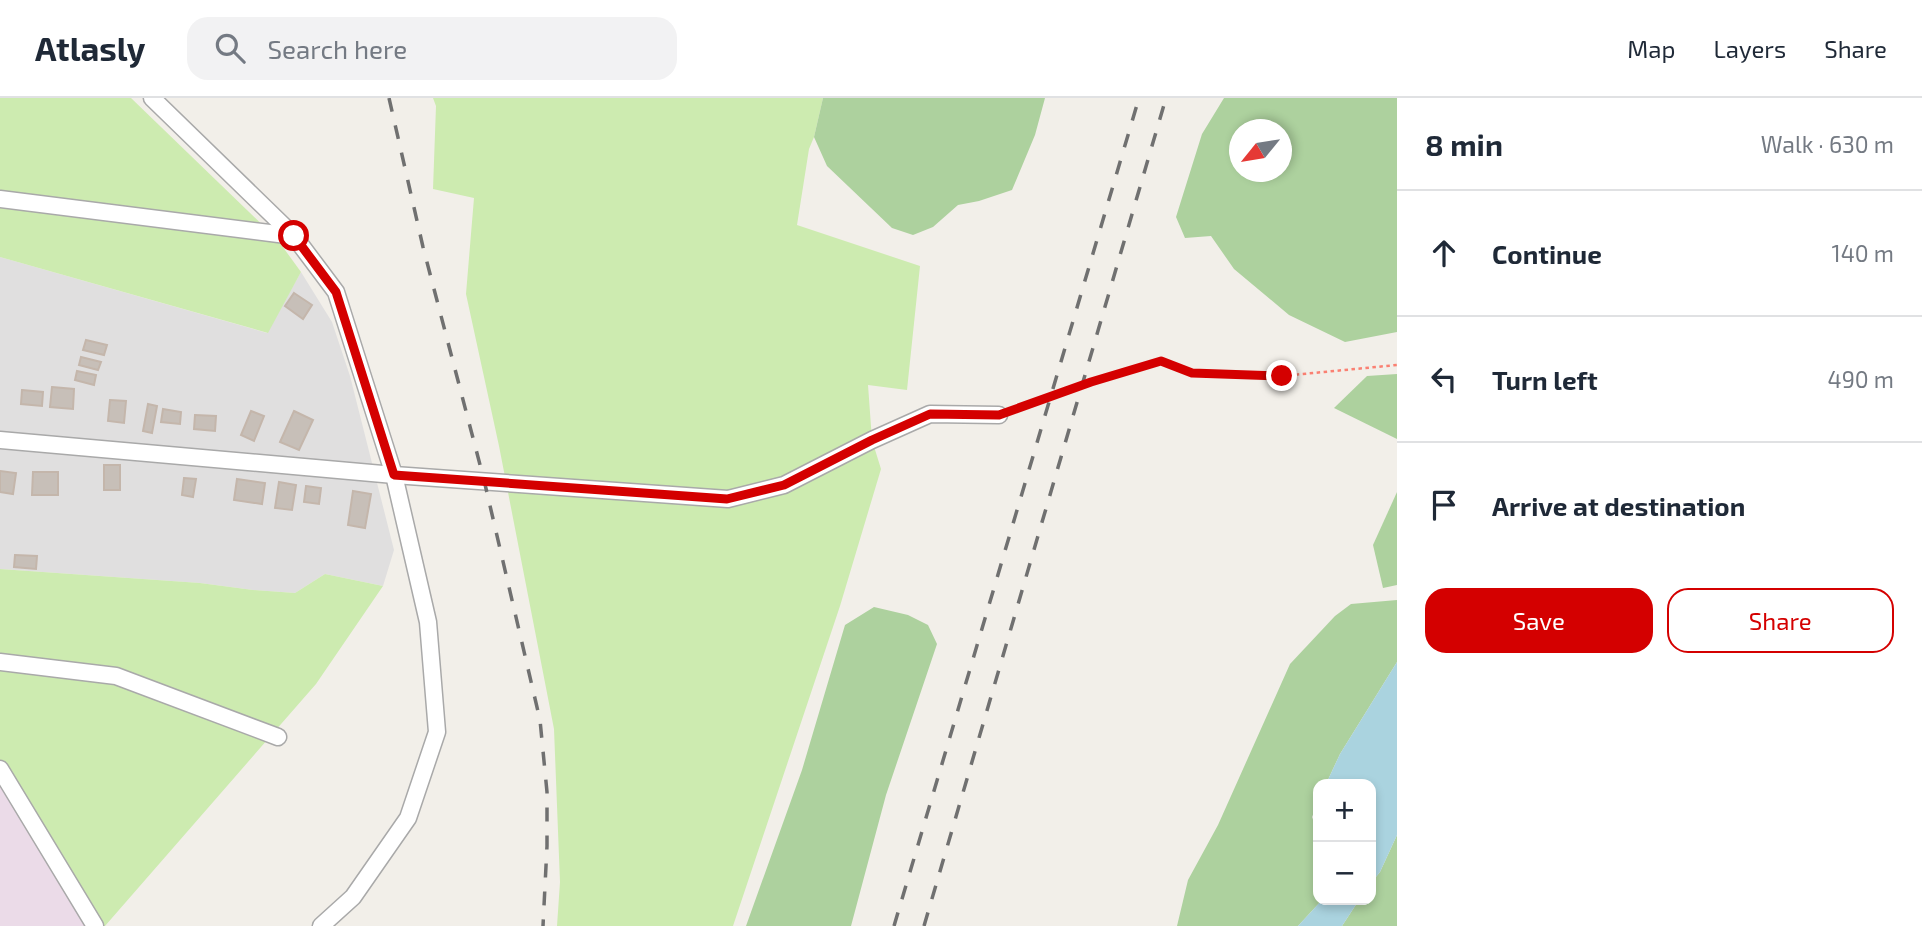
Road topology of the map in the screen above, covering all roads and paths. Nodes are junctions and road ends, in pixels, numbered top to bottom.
1 (152, 98) edge
2 (0, 199) edge
3 (294, 236) junction
4 (1397, 365) edge
5 (999, 415) joint
6 (0, 440) edge
7 (394, 475) junction
8 (0, 662) edge
9 (278, 737) dead end
10 (0, 769) edge
11 (95, 926) edge
12 (321, 926) edge

1 - 3 street
2 - 3 street
3 - 7 street
4 - 5 path
5 - 7 street
6 - 7 street
7 - 12 street
8 - 9 street
10 - 11 street

